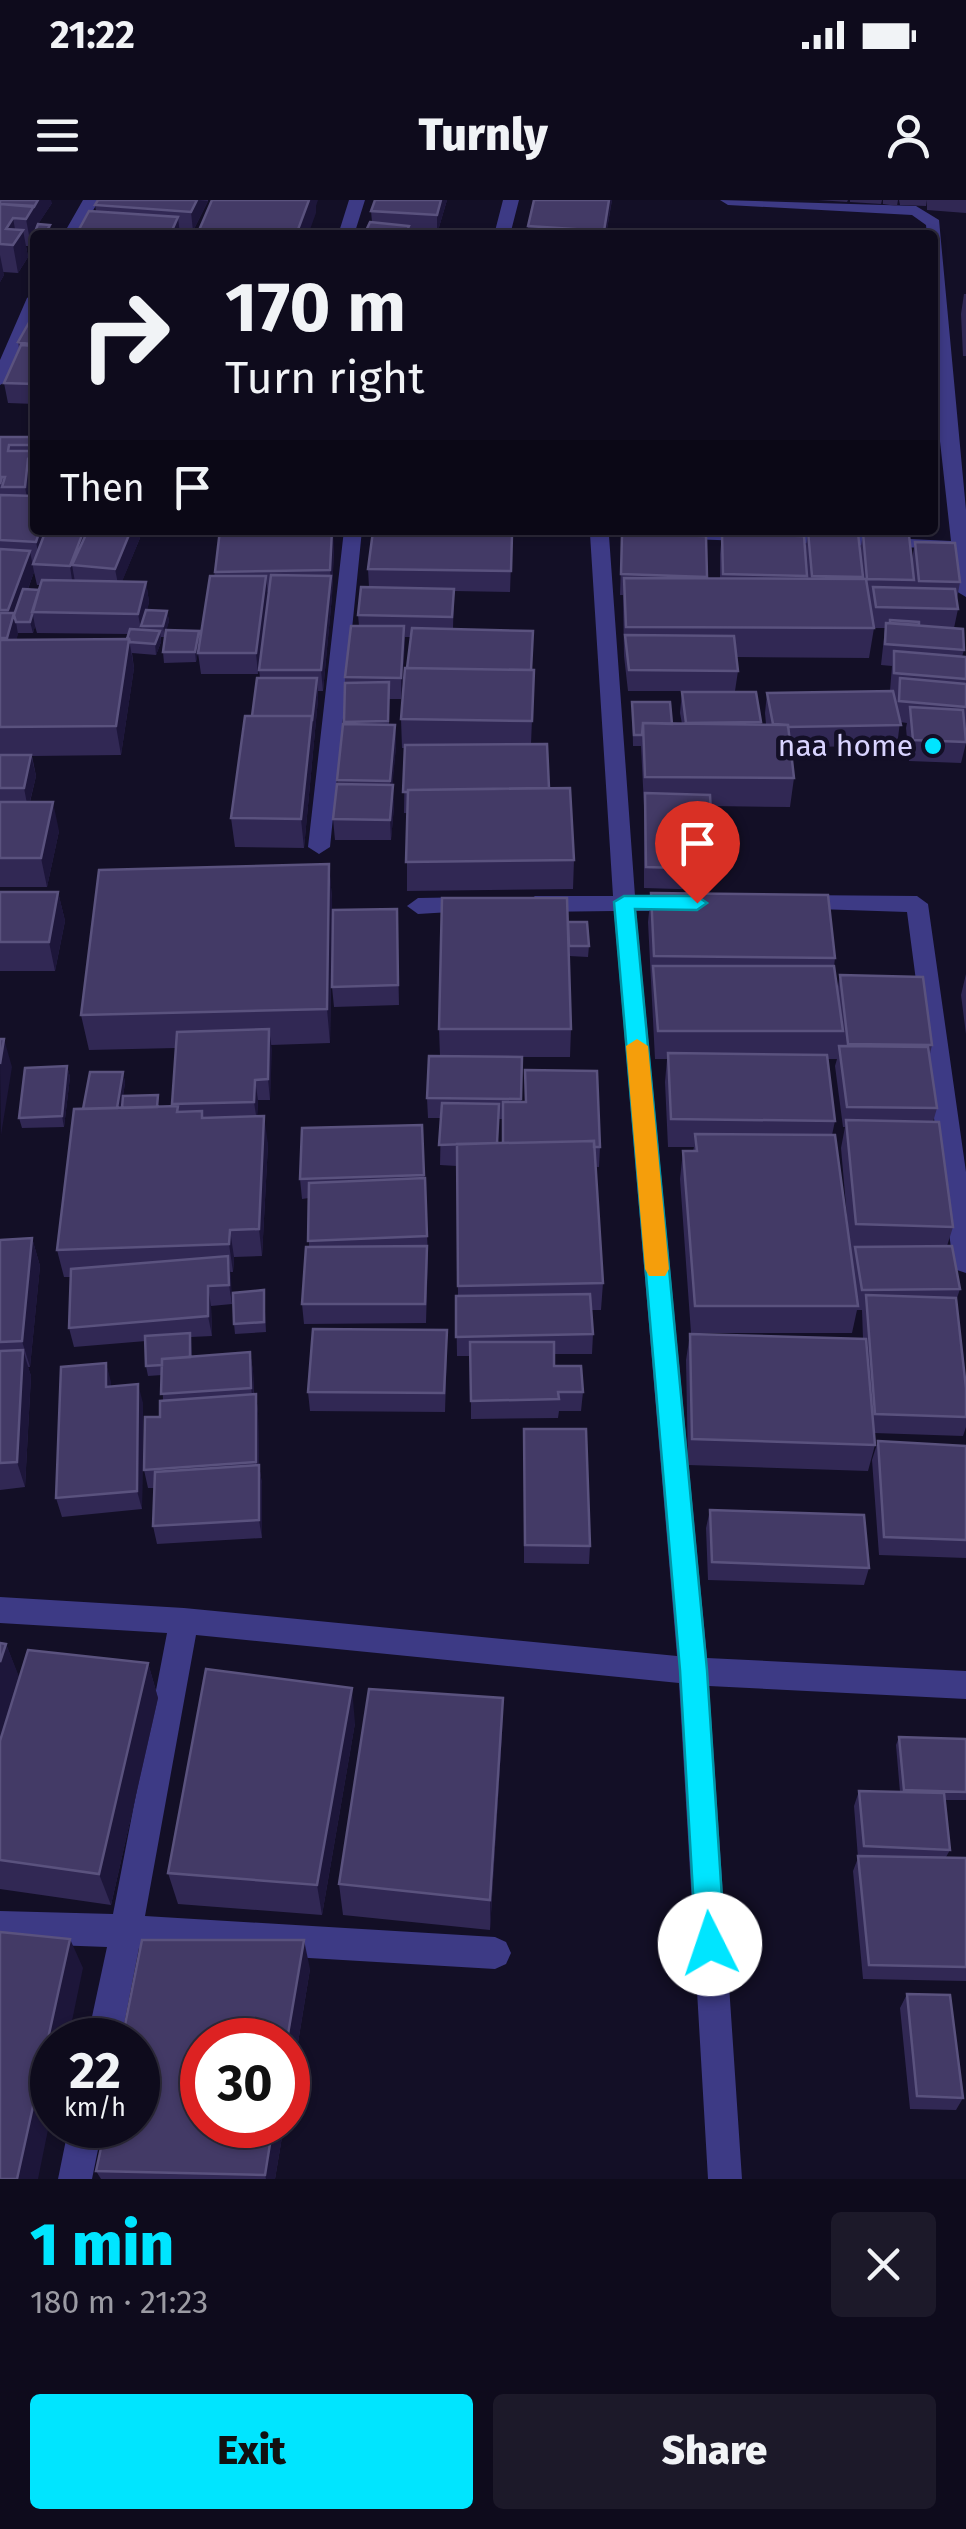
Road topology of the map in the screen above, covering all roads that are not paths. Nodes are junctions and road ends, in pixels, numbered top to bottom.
1 (91, 200) edge
2 (357, 200) edge
3 (511, 200) edge
4 (728, 200) edge
5 (74, 230) edge
6 (348, 230) edge
7 (503, 230) edge
8 (934, 230) edge
9 (30, 312) edge
10 (938, 368) edge
11 (0, 380) edge
12 (939, 404) edge
13 (966, 407) edge
14 (352, 535) edge
15 (597, 535) edge
16 (711, 535) edge
17 (963, 546) edge
18 (966, 591) edge
19 (319, 847) dead end
20 (624, 902) junction
21 (702, 903) edge
22 (780, 903) edge
23 (418, 906) dead end
24 (966, 1263) edge
25 (0, 1610) edge
26 (184, 1621) junction
27 (693, 1670) junction
28 (966, 1685) edge
29 (0, 1927) edge
30 (126, 1932) junction
31 (495, 1953) dead end
32 (108, 2018) edge
33 (81, 2148) edge
34 (75, 2179) edge
35 (725, 2179) edge

1 - 5 street
2 - 6 street
3 - 7 street
4 - 8 street
9 - 11 street
10 - 12 street
12 - 13 street
12 - 17 street
14 - 19 street
15 - 20 street
16 - 17 street
17 - 18 street
20 - 21 street
20 - 23 street
20 - 27 street
22 - 24 street
25 - 26 street
26 - 27 street
26 - 30 street
27 - 28 street
27 - 35 street
29 - 30 street
30 - 31 street
30 - 32 street
33 - 34 street

